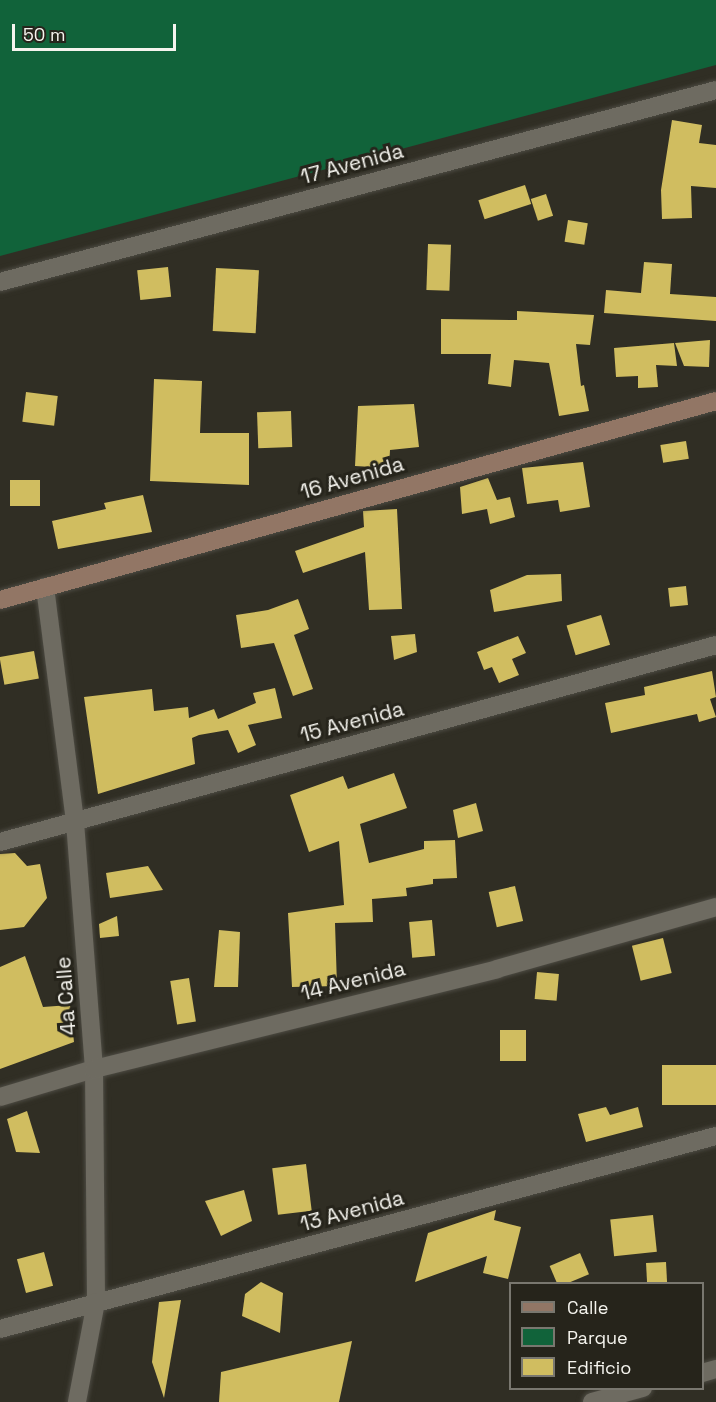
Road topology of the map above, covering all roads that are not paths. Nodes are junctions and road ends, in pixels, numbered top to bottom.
1 (716, 90) edge
2 (0, 282) edge
3 (716, 400) edge
4 (45, 587) junction
5 (0, 600) edge
6 (716, 645) edge
7 (75, 822) junction
8 (0, 842) edge
9 (716, 907) edge
10 (94, 1069) junction
11 (0, 1097) edge
12 (716, 1136) edge
13 (96, 1302) junction
14 (0, 1329) edge
15 (638, 1390) edge
16 (77, 1402) edge
17 (592, 1402) edge

1 - 2 street, 17 Avenida
3 - 4 main road, 16 Avenida
4 - 5 main road, 16 Avenida
4 - 7 street, 4a Calle
6 - 7 street, 15 Avenida
7 - 8 street, 15 Avenida
7 - 10 street, 4a Calle
9 - 10 street, 14 Avenida
10 - 11 street, 14 Avenida
10 - 13 street, 4a Calle
12 - 13 street, 13 Avenida
13 - 14 street, 13 Avenida
13 - 16 street, 4a Calle
15 - 17 street

